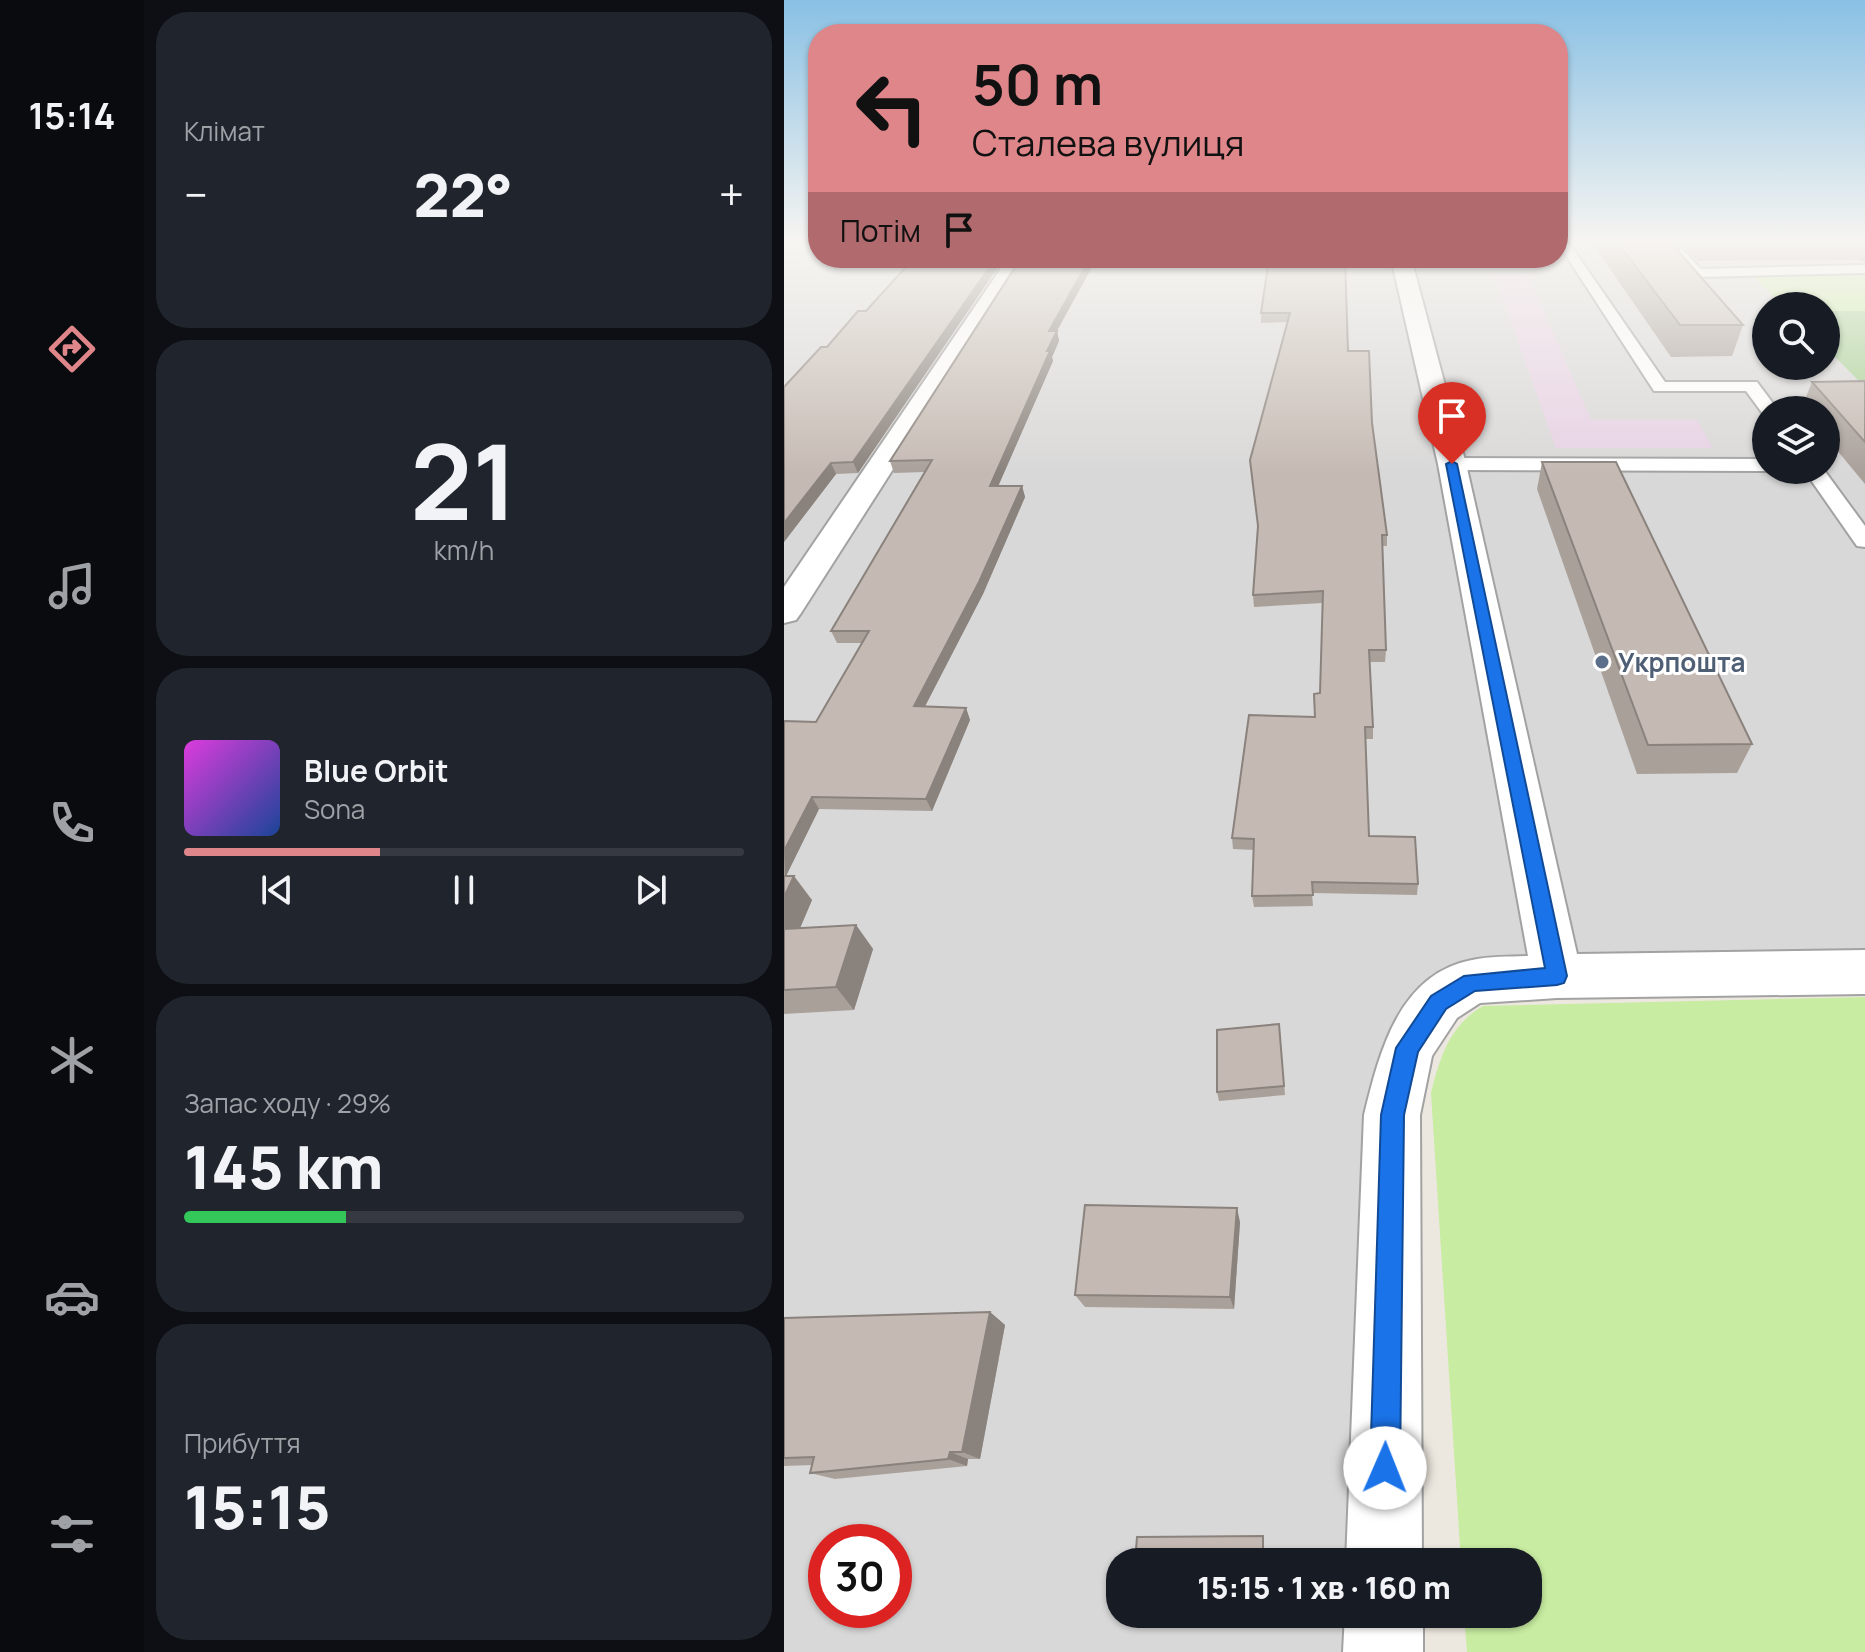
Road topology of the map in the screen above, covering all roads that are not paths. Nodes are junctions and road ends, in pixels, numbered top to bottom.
1 (977, 320) edge
2 (1416, 320) edge
3 (1615, 320) edge
4 (1758, 396) edge
5 (1452, 464) junction
6 (1752, 465) edge
7 (1824, 484) edge
8 (1865, 541) edge
9 (784, 613) edge
10 (1865, 972) edge
11 (1557, 976) junction
12 (1384, 1548) edge
13 (1384, 1628) edge
14 (1383, 1652) edge

1 - 9 street
2 - 5 street
3 - 4 lane
5 - 6 lane
5 - 11 street
7 - 8 lane
10 - 11 street
11 - 12 street
13 - 14 street

